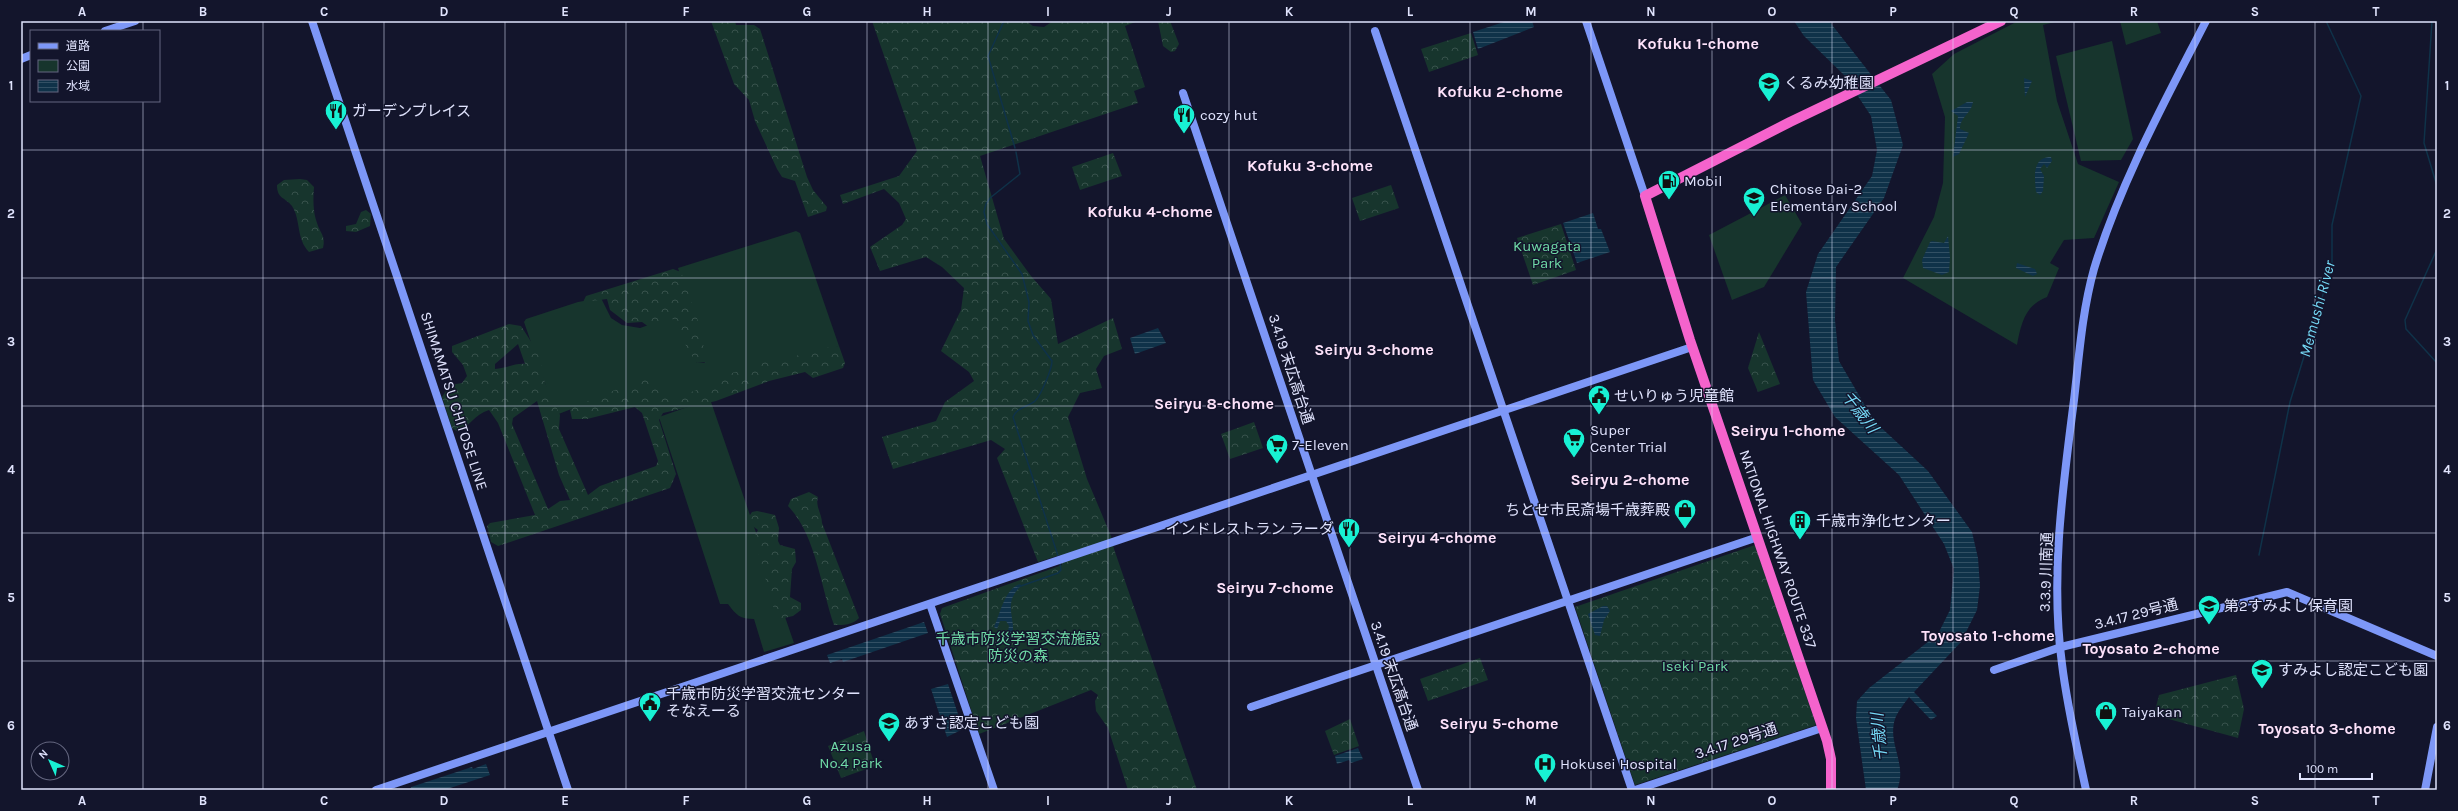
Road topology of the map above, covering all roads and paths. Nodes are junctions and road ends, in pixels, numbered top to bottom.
1 (135, 21) edge
2 (312, 21) edge
3 (1586, 21) edge
4 (2001, 21) edge
5 (2206, 21) edge
6 (108, 30) edge
7 (1375, 31) dead end
8 (1183, 93) dead end
9 (1645, 196) junction
10 (1692, 347) junction
11 (1504, 409) junction
12 (1312, 475) junction
13 (1758, 537) junction
14 (1568, 601) junction
15 (930, 604) junction
16 (2060, 647) junction
17 (2437, 656) edge
18 (1375, 666) junction
19 (1994, 670) dead end
20 (1251, 707) dead end
21 (2437, 727) edge
22 (1822, 728) junction
23 (549, 732) junction
24 (401, 786) edge
25 (376, 790) edge
26 (568, 790) edge
27 (994, 790) edge
28 (1418, 790) edge
29 (1632, 790) edge
30 (1635, 790) edge
31 (1831, 790) edge
32 (2086, 790) edge
33 (2426, 790) edge

1 - 6 street
2 - 23 street, SHIMAMATSU CHITOSE LINE
3 - 9 street
4 - 9 highway
5 - 16 street, 3.3.9 川南通
7 - 11 street
8 - 12 street, 3.4.19 末広高台通
9 - 10 highway, NATIONAL HIGHWAY ROUTE 337
10 - 11 street
10 - 13 highway, NATIONAL HIGHWAY ROUTE 337
11 - 12 street
11 - 14 street
12 - 15 street
12 - 18 street, 3.4.19 末広高台通
13 - 14 street
13 - 22 highway, NATIONAL HIGHWAY ROUTE 337
14 - 18 street
14 - 29 street
15 - 23 street
15 - 27 street
16 - 17 street, 3.4.17 29号通
16 - 19 street, 3.4.17 29号通
16 - 32 street, 3.3.9 川南通
18 - 20 street
18 - 28 street, 3.4.19 末広高台通
21 - 33 street
22 - 30 street, 3.4.17 29号通
22 - 31 highway, NATIONAL HIGHWAY ROUTE 337
23 - 24 street
23 - 26 street, SHIMAMATSU CHITOSE LINE
24 - 25 street

